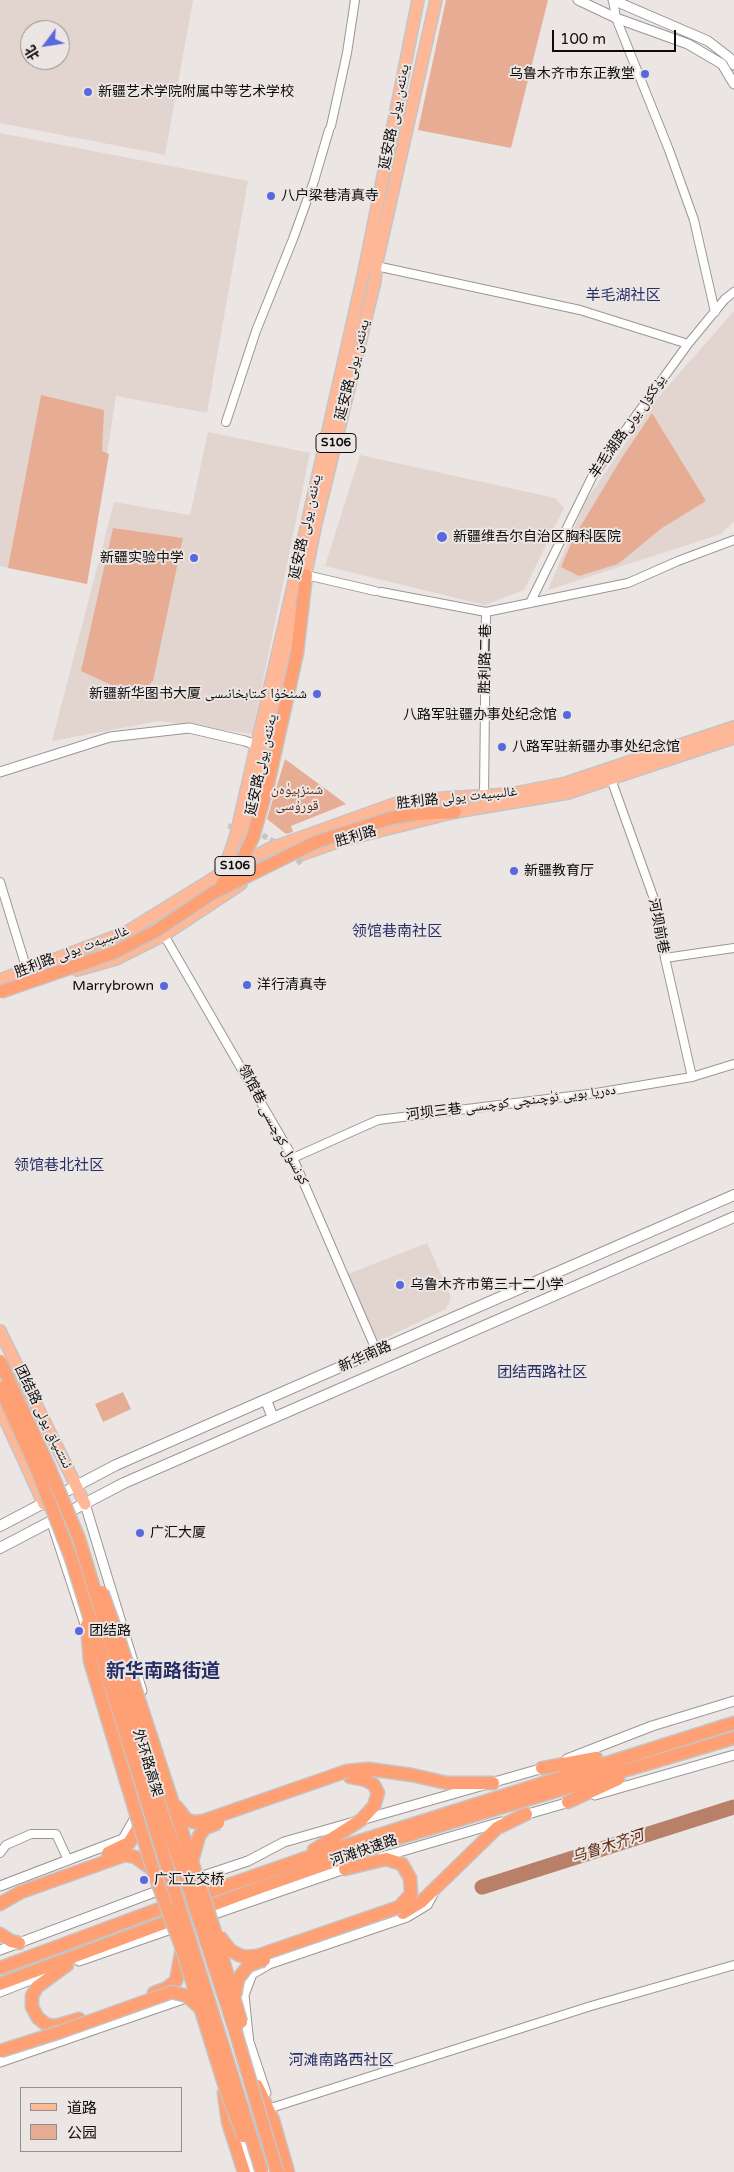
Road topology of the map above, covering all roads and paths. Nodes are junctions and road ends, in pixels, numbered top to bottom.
1 (355, 0) edge
2 (418, 0) edge
3 (436, 0) edge
4 (578, 0) edge
5 (613, 0) edge
6 (616, 18) junction
7 (733, 60) edge
8 (722, 64) junction
9 (734, 84) edge
10 (376, 266) junction
11 (734, 292) edge
12 (715, 312) junction
13 (688, 344) junction
14 (226, 422) dead end
15 (734, 540) edge
16 (306, 575) junction
17 (530, 603) junction
18 (486, 612) junction
19 (734, 727) edge
20 (734, 738) edge
21 (261, 746) junction
22 (0, 772) edge
23 (612, 779) junction
24 (484, 796) junction
25 (455, 812) junction
26 (242, 861) junction
27 (219, 875) junction
28 (0, 882) edge
29 (236, 887) junction
30 (213, 893) junction
31 (164, 935) junction
32 (734, 948) edge
33 (665, 958) junction
34 (27, 970) junction
35 (0, 980) edge
36 (0, 994) edge
37 (734, 1064) edge
38 (692, 1077) junction
39 (293, 1158) junction
40 (734, 1195) edge
41 (734, 1216) edge
42 (0, 1331) edge
43 (377, 1352) junction
44 (0, 1361) edge
45 (0, 1387) edge
46 (266, 1400) junction
47 (0, 1408) edge
48 (273, 1418) junction
49 (77, 1486) junction
50 (44, 1503) junction
51 (85, 1504) junction
52 (51, 1521) junction
53 (0, 1526) edge
54 (0, 1548) edge
55 (86, 1562) junction
56 (86, 1603) junction
57 (734, 1701) edge
58 (734, 1723) edge
59 (734, 1738) edge
60 (660, 1745) junction
61 (734, 1755) edge
62 (657, 1761) junction
63 (542, 1768) junction
64 (349, 1774) junction
65 (493, 1783) junction
66 (140, 1792) junction
67 (171, 1800) junction
68 (568, 1802) junction
69 (526, 1814) junction
70 (361, 1820) junction
71 (139, 1822) junction
72 (0, 1850) edge
73 (68, 1860) junction
74 (300, 1860) junction
75 (192, 1863) junction
76 (345, 1869) junction
77 (154, 1870) junction
78 (208, 1874) junction
79 (0, 1886) edge
80 (437, 1886) junction
81 (152, 1893) junction
82 (0, 1895) edge
83 (0, 1904) edge
84 (401, 1910) junction
85 (224, 1911) junction
86 (173, 1928) junction
87 (214, 1929) junction
88 (1, 1941) edge
89 (20, 1943) joint
90 (182, 1949) junction
91 (67, 1965) junction
92 (734, 1965) edge
93 (0, 1968) edge
94 (0, 1984) edge
95 (0, 1992) edge
96 (200, 1994) junction
97 (234, 1998) junction
98 (201, 2008) junction
99 (249, 2044) junction
100 (0, 2051) edge
101 (0, 2062) edge
102 (222, 2078) junction
103 (257, 2086) junction
104 (271, 2108) junction
105 (244, 2172) edge
106 (252, 2172) edge
107 (257, 2172) edge
108 (262, 2172) edge
109 (277, 2172) edge
110 (281, 2172) edge
111 (290, 2172) edge

1 - 14 street
2 - 21 main road, 延安路 يەنئەن يولى / S106
3 - 10 main road, 延安路يەنئەن يولى / S106
4 - 6 street
5 - 6 street
5 - 7 street
6 - 8 street
6 - 12 street
7 - 8 street
8 - 9 street
10 - 13 street
10 - 16 main road, 延安路يەنئەن يولى / S106
11 - 12 street, 羊毛湖路يۇڭكۆل يولى
12 - 13 street, 羊毛湖路يۇڭكۆل يولى
13 - 17 street, 羊毛湖路يۇڭكۆل يولى
15 - 17 street
16 - 18 street
16 - 21 main road, 延安路يەنئەن يولى / S106
16 - 30 highway, bridge
17 - 18 street
18 - 24 street, 胜利路二巷
19 - 24 main road, 胜利路 غالىبىيەت يولى / S106
20 - 23 main road, 胜利路 / S106
21 - 22 street
21 - 26 main road, 延安路يەنئەن يولى / S106
21 - 27 main road, 延安路 يەنئەن يولى / S106
23 - 25 main road, 胜利路 / S106
23 - 33 street, 河坝前巷
24 - 26 main road, 胜利路 غالىبىيەت يولى / S106
25 - 29 main road, 胜利路 / S106
25 - 30 highway, bridge
26 - 27 main road, 胜利路 غالىبىيەت يولى / S106
26 - 29 main road, 延安路يەنئەن يولى / S106
27 - 34 main road, 胜利路 غالىبىيەت يولى / S106
28 - 34 street
29 - 31 main road, 胜利路 / S106
30 - 36 highway, bridge
31 - 36 main road, 胜利路 / S106
31 - 39 street, 领馆巷 كونسول كوچىسى
32 - 33 street
33 - 38 street, 河坝前巷
34 - 35 main road, 胜利路 غالىبىيەت يولى / S106
37 - 38 street, 河坝三巷 دەريا بويى ئۈچىنچى كوچىسى
38 - 39 street, 河坝三巷 دەريا بويى ئۈچىنچى كوچىسى
39 - 43 street, 领馆巷 كونسول كوچىسى
40 - 43 main road, 新华南路
41 - 48 main road, 新华南路
42 - 49 main road, 团结路 ئىتتىپاق يولى
43 - 46 main road, 新华南路
44 - 55 highway, 外环路高架, bridge
45 - 56 highway, 外环路高架, bridge
46 - 48 main road
46 - 49 main road, 新华南路
47 - 50 main road
48 - 51 main road, 新华南路
49 - 50 main road, 新华南路
49 - 51 main road, 团结路 ئىتتىپاق يولى
50 - 52 main road
50 - 53 main road, 新华南路
51 - 52 main road, 新华南路
51 - 78 street
52 - 54 main road, 新华南路
52 - 66 street
55 - 67 highway, bridge
55 - 109 highway, 外环路高架, bridge
56 - 71 highway, bridge
56 - 108 highway, 外环路高架, bridge
57 - 63 street
58 - 60 highway, 河滩快速路
59 - 62 highway, 河滩快速路
60 - 63 highway
60 - 74 highway, 河滩快速路
61 - 68 street
62 - 68 highway
62 - 94 highway, 河滩快速路
63 - 65 street
64 - 65 highway
64 - 67 highway, bridge
64 - 70 highway
64 - 75 highway, bridge
65 - 70 street
66 - 73 street
66 - 81 street
67 - 75 highway, bridge
68 - 69 street
69 - 76 street
69 - 80 highway
70 - 74 highway
70 - 78 street
71 - 77 highway, bridge
71 - 82 highway
72 - 73 street
73 - 79 street
74 - 93 highway, 河滩快速路
75 - 87 highway, bridge
76 - 84 highway
76 - 85 street
77 - 83 highway
77 - 90 highway, bridge
78 - 81 street
80 - 84 highway
80 - 99 street
81 - 89 street
84 - 87 highway, bridge
84 - 97 highway, bridge
85 - 86 street
85 - 99 street
86 - 91 street
86 - 96 street
87 - 97 highway, bridge
88 - 89 highway
90 - 91 highway
90 - 98 highway, bridge
91 - 95 street
92 - 104 street
96 - 101 street
96 - 106 street
97 - 103 highway, bridge
98 - 100 highway, bridge
98 - 102 highway, bridge
99 - 104 street
102 - 105 highway, bridge
102 - 107 highway, bridge
103 - 110 highway
103 - 111 highway
104 - 111 street

